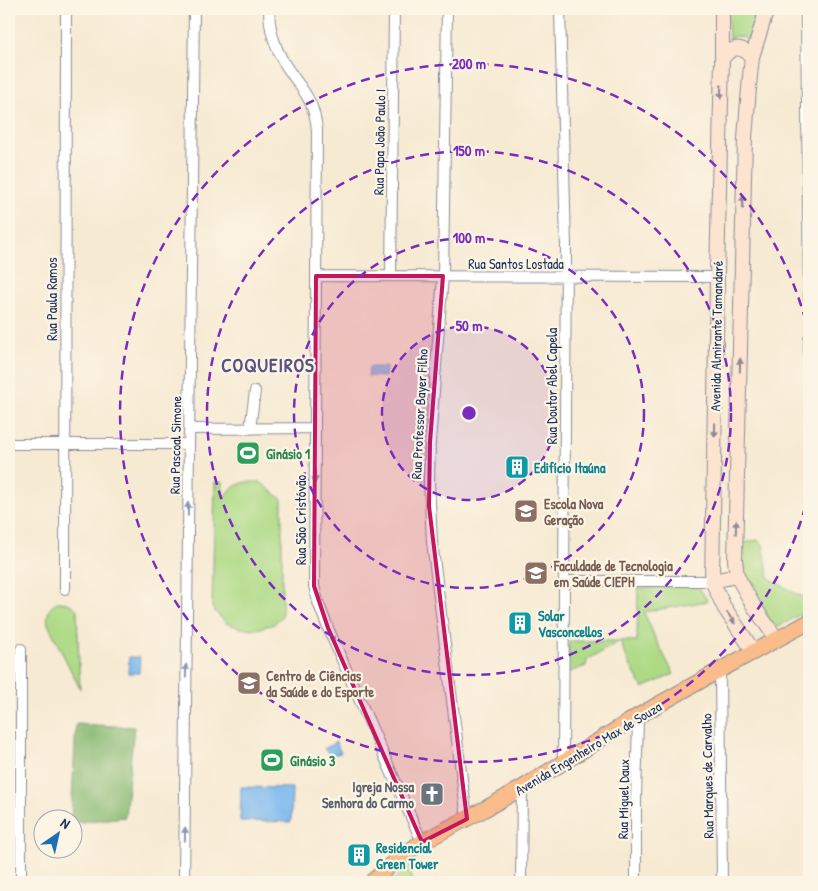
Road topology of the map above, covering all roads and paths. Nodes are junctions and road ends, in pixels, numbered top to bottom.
1 (66, 9) edge
2 (194, 9) edge
3 (268, 9) edge
4 (394, 9) edge
5 (447, 9) edge
6 (560, 9) edge
7 (722, 9) edge
8 (767, 9) edge
9 (806, 9) edge
10 (752, 57) junction
11 (722, 59) junction
12 (316, 276) junction
13 (391, 276) junction
14 (443, 276) junction
15 (566, 277) junction
16 (717, 277) junction
17 (809, 299) edge
18 (809, 339) edge
19 (809, 366) edge
20 (255, 391) dead end
21 (315, 428) junction
22 (250, 429) junction
23 (190, 430) junction
24 (9, 444) edge
25 (65, 444) junction
26 (189, 444) junction
27 (737, 576) junction
28 (564, 581) junction
29 (712, 581) junction
30 (65, 589) dead end
31 (809, 622) edge
32 (777, 640) junction
33 (21, 650) dead end
34 (754, 652) junction
35 (720, 670) junction
36 (638, 716) junction
37 (563, 763) junction
38 (522, 788) junction
39 (467, 819) junction
40 (422, 842) junction
41 (21, 882) edge
42 (184, 882) edge
43 (372, 882) edge
44 (521, 882) edge
45 (636, 882) edge
46 (722, 882) edge

1 - 25 street, Rua Paula Ramos
2 - 23 street, Rua Pascoal Simone
3 - 12 street, Rua São Cristóvão
4 - 13 street, Rua Papa João Paulo I
5 - 14 street, Rua Professor Bayer Filho
6 - 15 street, Rua Doutor Abel Capela
7 - 11 main road, Avenida Almirante Tamandaré
8 - 10 main road, Avenida Almirante Tamandaré
9 - 17 street
10 - 11 main road
27 -> 10 main road, Avenida Almirante Tamandaré
11 -> 16 main road, Avenida Almirante Tamandaré
12 - 13 street, Rua Santos Lostada
12 - 21 street, Rua São Cristóvão
13 - 14 street, Rua Santos Lostada
14 - 15 street, Rua Santos Lostada
14 - 39 street, Rua Professor Bayer Filho
15 - 16 street, Rua Santos Lostada
15 - 28 street, Rua Doutor Abel Capela
16 -> 29 main road, Avenida Almirante Tamandaré
18 - 19 street
20 - 22 street
21 - 22 street
21 -> 40 street, Rua São Cristóvão
22 - 23 street
23 - 26 street, Rua Pascoal Simone
24 - 25 street
25 - 26 street
25 - 30 street, Rua Paula Ramos
42 -> 26 street, Rua Pascoal Simone
27 - 29 main road
27 - 32 main road, Avenida Almirante Tamandaré
28 - 29 street
28 - 37 street, Rua Doutor Abel Capela
29 -> 34 main road, Avenida Almirante Tamandaré
31 - 32 main road, Avenida Engenheiro Max de Souza
32 - 34 main road, Avenida Engenheiro Max de Souza
33 - 41 street
34 - 35 main road, Avenida Engenheiro Max de Souza
35 - 36 main road, Avenida Engenheiro Max de Souza
35 - 46 street, Rua Marques de Carvalho
36 - 37 main road, Avenida Engenheiro Max de Souza
36 - 45 street, Rua Miguel Daux
37 - 38 main road, Avenida Engenheiro Max de Souza
38 - 39 main road, Avenida Engenheiro Max de Souza
38 - 44 street
39 - 40 main road, Avenida Engenheiro Max de Souza
40 - 43 main road, Avenida Engenheiro Max de Souza

